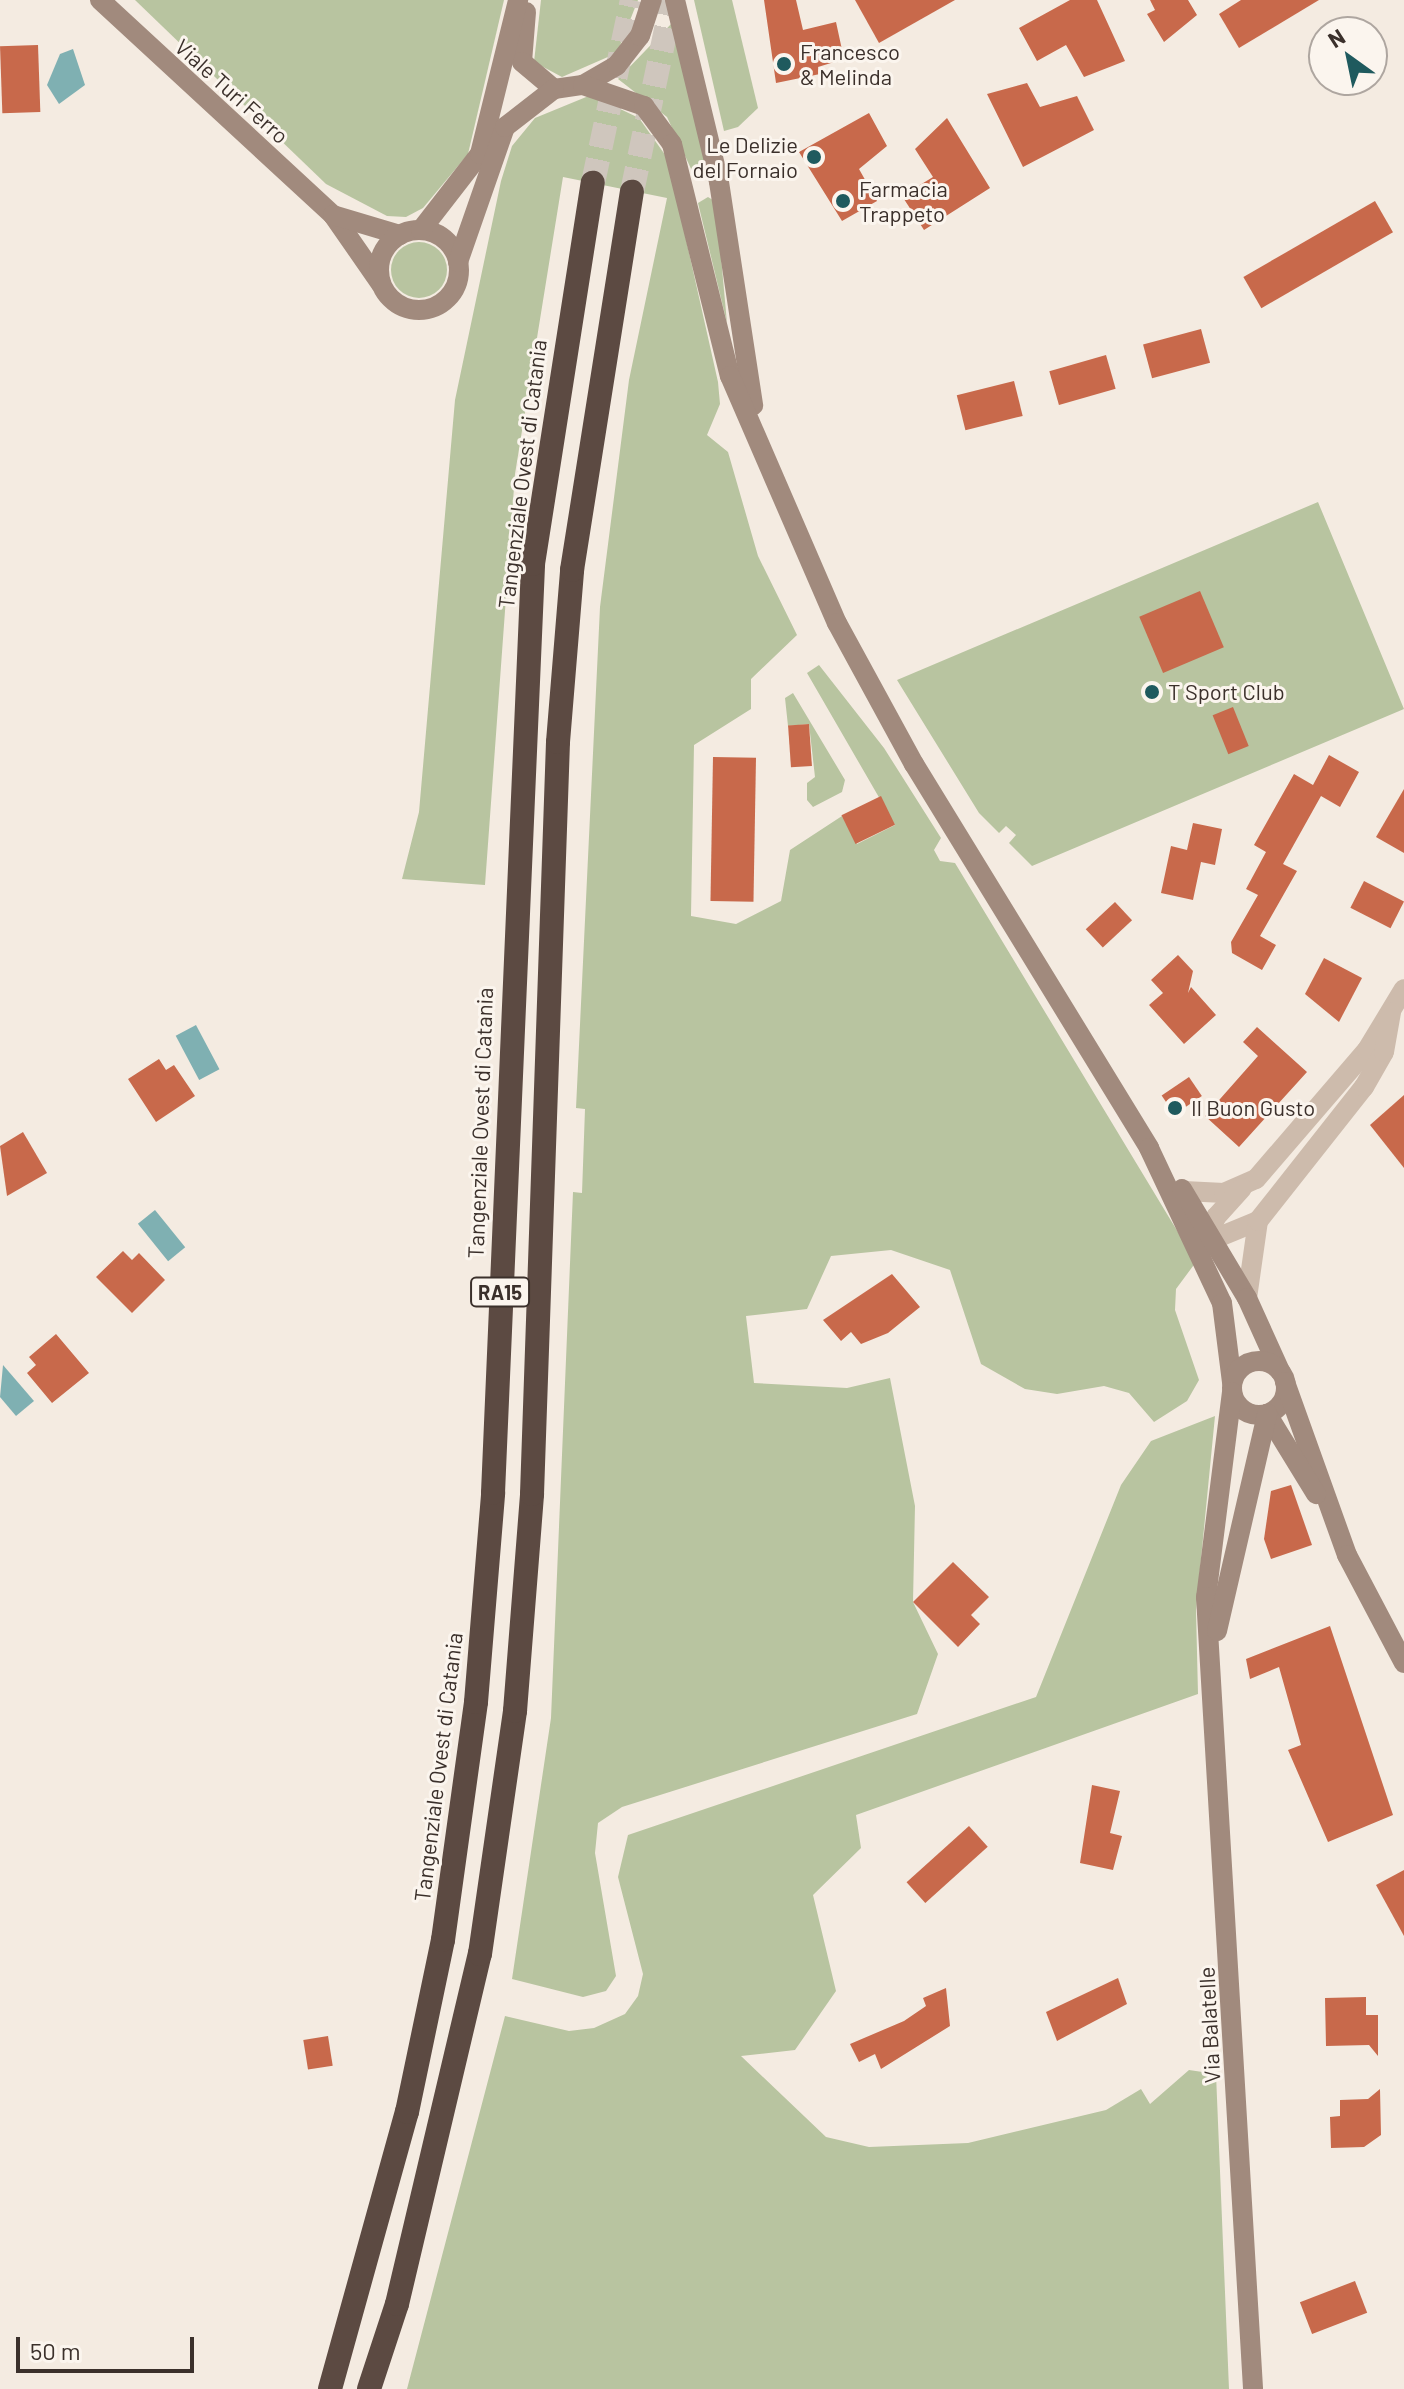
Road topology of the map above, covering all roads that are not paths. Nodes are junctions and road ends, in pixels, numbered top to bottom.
1 (100, 0) edge
2 (518, 0) edge
3 (528, 0) edge
4 (652, 0) edge
5 (675, 0) edge
6 (583, 85) junction
7 (554, 89) junction
8 (593, 183) tunnel mouth
9 (632, 192) tunnel mouth
10 (333, 215) junction
11 (421, 230) junction
12 (400, 235) junction
13 (458, 262) junction
14 (381, 284) junction
15 (762, 444) junction
16 (1404, 989) edge
17 (1385, 1052) edge
18 (1149, 1148) junction
19 (1245, 1185) junction
20 (1184, 1191) junction
21 (1258, 1221) junction
22 (1186, 1224) junction
23 (1208, 1232) junction
24 (1203, 1259) junction
25 (1247, 1298) junction
26 (1283, 1377) junction
27 (1232, 1387) junction
28 (1267, 1414) junction
29 (1293, 1455) junction
30 (1255, 1461) junction
31 (1335, 1525) junction
32 (1213, 1659) junction
33 (1404, 1663) edge
34 (330, 2389) edge
35 (369, 2389) edge
36 (1253, 2389) edge

1 - 10 main road, Viale Turi Ferro
2 - 11 main road
3 - 7 main road
4 - 6 main road
5 - 15 main road
6 - 7 main road
6 - 15 main road
7 - 13 main road
8 - 34 highway, Tangenziale Ovest di Catania / RA15
9 - 35 highway, RA15
10 - 12 main road
10 - 14 main road
11 - 12 main road
11 - 13 main road
12 - 14 main road
13 - 14 main road
15 - 18 main road
16 - 17 street
17 - 19 street
17 - 21 street
18 - 20 main road
18 - 22 main road
19 - 20 street
19 - 23 street
20 - 23 main road
21 - 23 street
21 - 25 street
22 - 23 street
22 - 24 main road
23 - 24 street
23 - 25 main road
24 - 27 main road
25 - 26 main road
26 - 27 main road
26 - 28 main road
26 - 31 main road
27 - 28 main road
27 - 32 main road
28 - 29 main road
28 - 30 main road
29 - 30 main road
29 - 31 main road
30 - 32 main road
31 - 33 main road
32 - 36 main road, Via Balatelle

